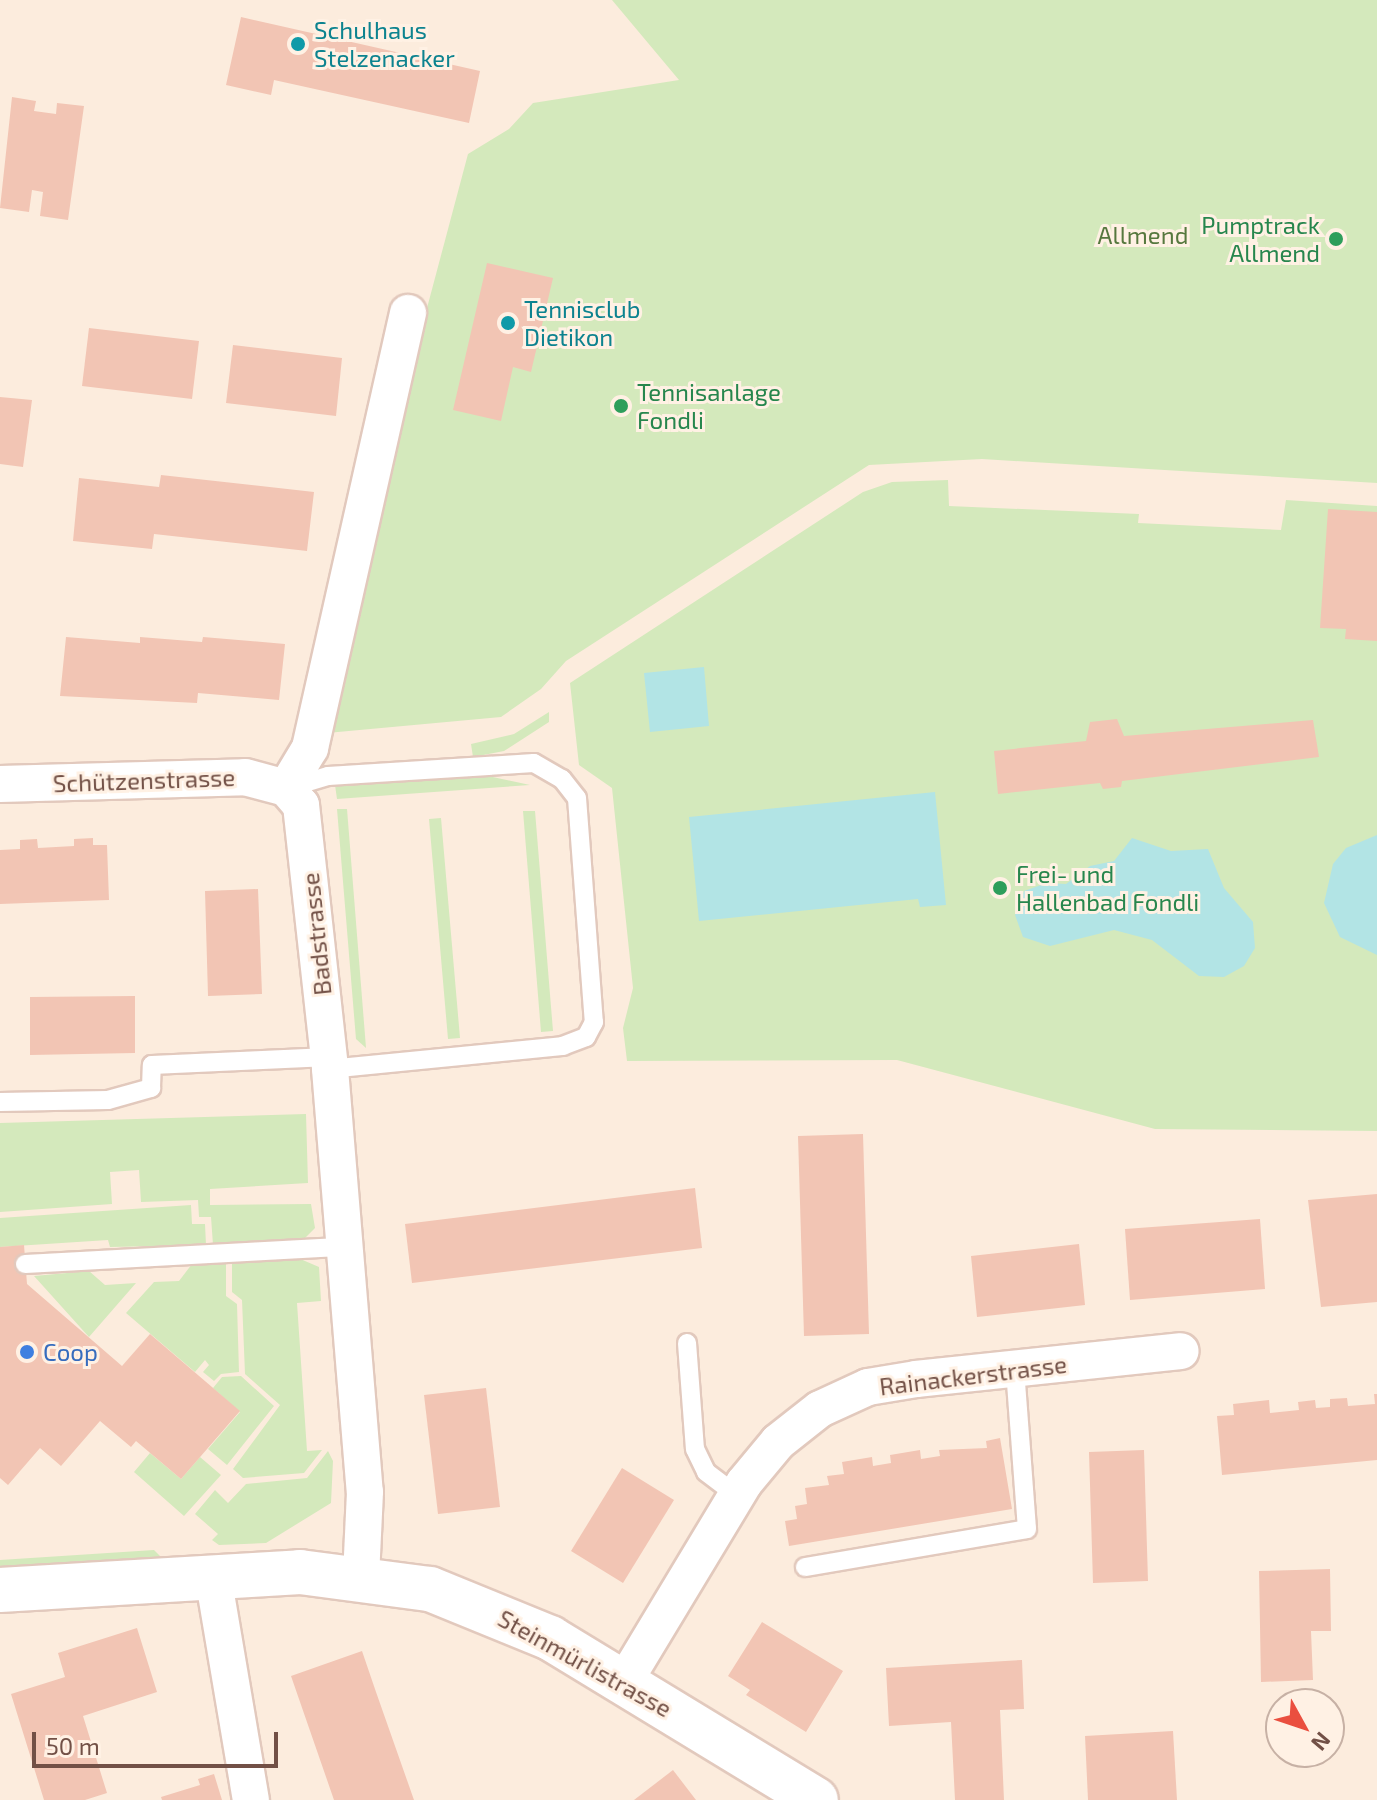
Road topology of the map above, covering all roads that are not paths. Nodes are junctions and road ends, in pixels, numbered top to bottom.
1 (408, 313) dead end
2 (0, 784) edge
3 (286, 788) junction
4 (329, 1063) junction
5 (0, 1102) edge
6 (344, 1247) junction
7 (25, 1264) dead end
8 (687, 1343) dead end
9 (1181, 1351) dead end
10 (1015, 1369) junction
11 (737, 1495) junction
12 (805, 1567) dead end
13 (213, 1576) junction
14 (361, 1577) junction
15 (0, 1590) edge
16 (624, 1682) junction
17 (792, 1794) edge
18 (251, 1800) edge

1 - 3 street
2 - 3 street, Schützenstrasse
3 - 4 street, Badstrasse
3 - 4 lane
4 - 5 lane
4 - 6 street, Badstrasse
6 - 7 lane
6 - 14 street, Badstrasse
8 - 11 lane
9 - 10 street, Rainackerstrasse
10 - 11 street, Rainackerstrasse
10 - 12 lane
11 - 16 street, Rainackerstrasse
13 - 14 street, Steinmürlistrasse
13 - 15 street, Steinmürlistrasse
13 - 18 street
14 - 16 street, Steinmürlistrasse
16 - 17 street, Steinmürlistrasse

